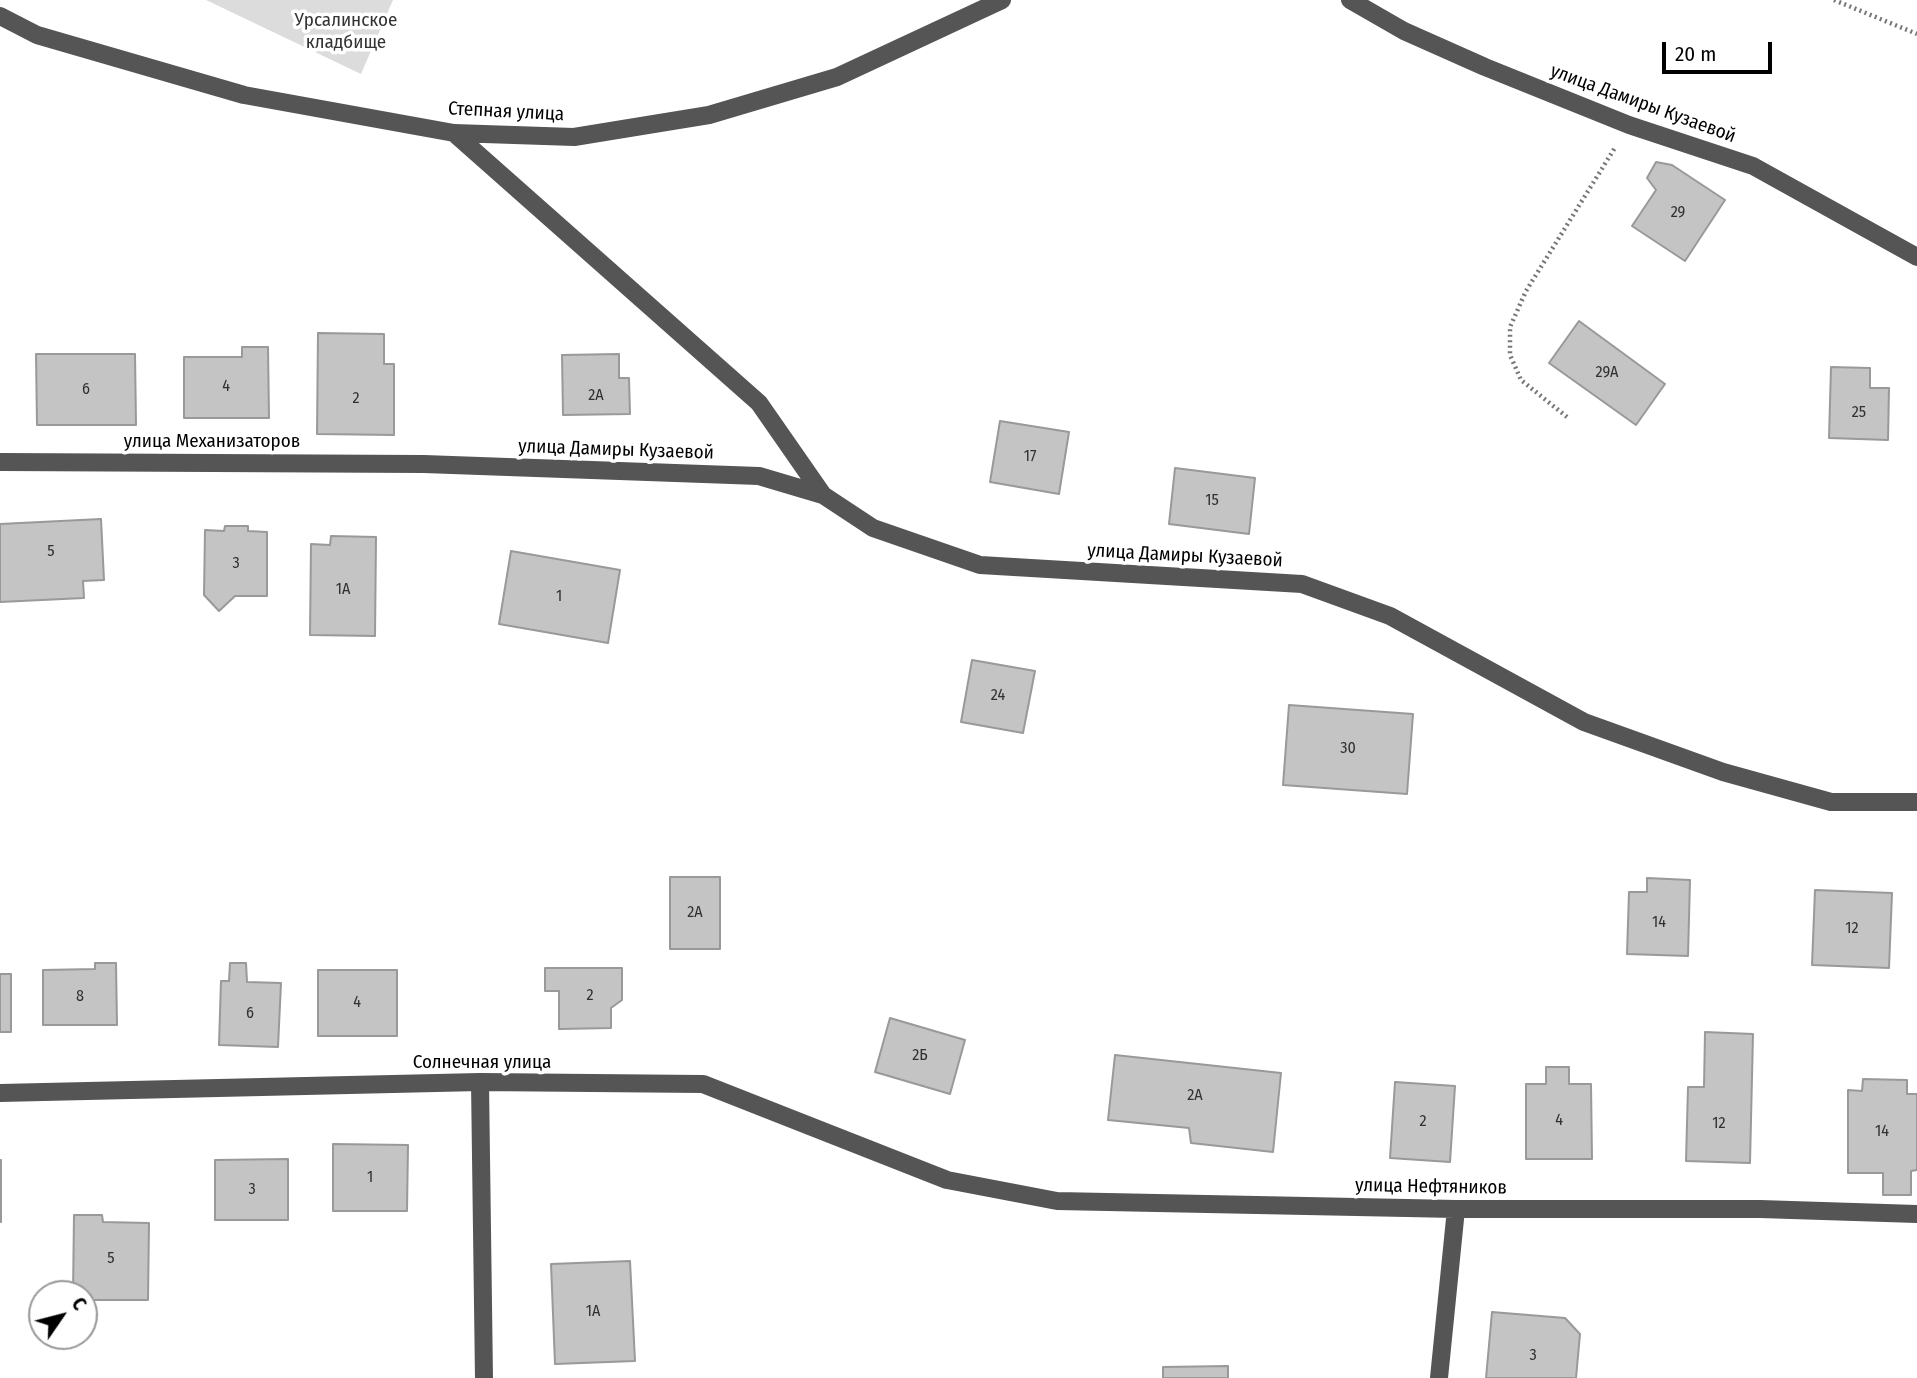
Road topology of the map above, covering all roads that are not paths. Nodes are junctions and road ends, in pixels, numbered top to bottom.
1 (1002, 0) edge
2 (1350, 0) edge
3 (0, 16) edge
4 (454, 133) junction
5 (1917, 257) edge
6 (0, 463) edge
7 (424, 464) joint
8 (823, 495) junction
9 (1917, 803) edge
10 (480, 1082) junction
11 (0, 1093) edge
12 (947, 1180) joint
13 (1456, 1209) junction
14 (1917, 1214) edge
15 (484, 1378) edge
16 (1439, 1378) edge

1 - 4 street, Степная улица
2 - 5 street, улица Дамиры Кузаевой
3 - 4 street, Степная улица
4 - 8 street
6 - 7 street, улица Механизаторов
7 - 8 street, улица Дамиры Кузаевой
8 - 9 street, улица Дамиры Кузаевой
10 - 11 street, Солнечная улица
10 - 12 street, Солнечная улица
10 - 15 street
12 - 13 street, улица Нефтяников
13 - 14 street, улица Нефтяников
13 - 16 street

